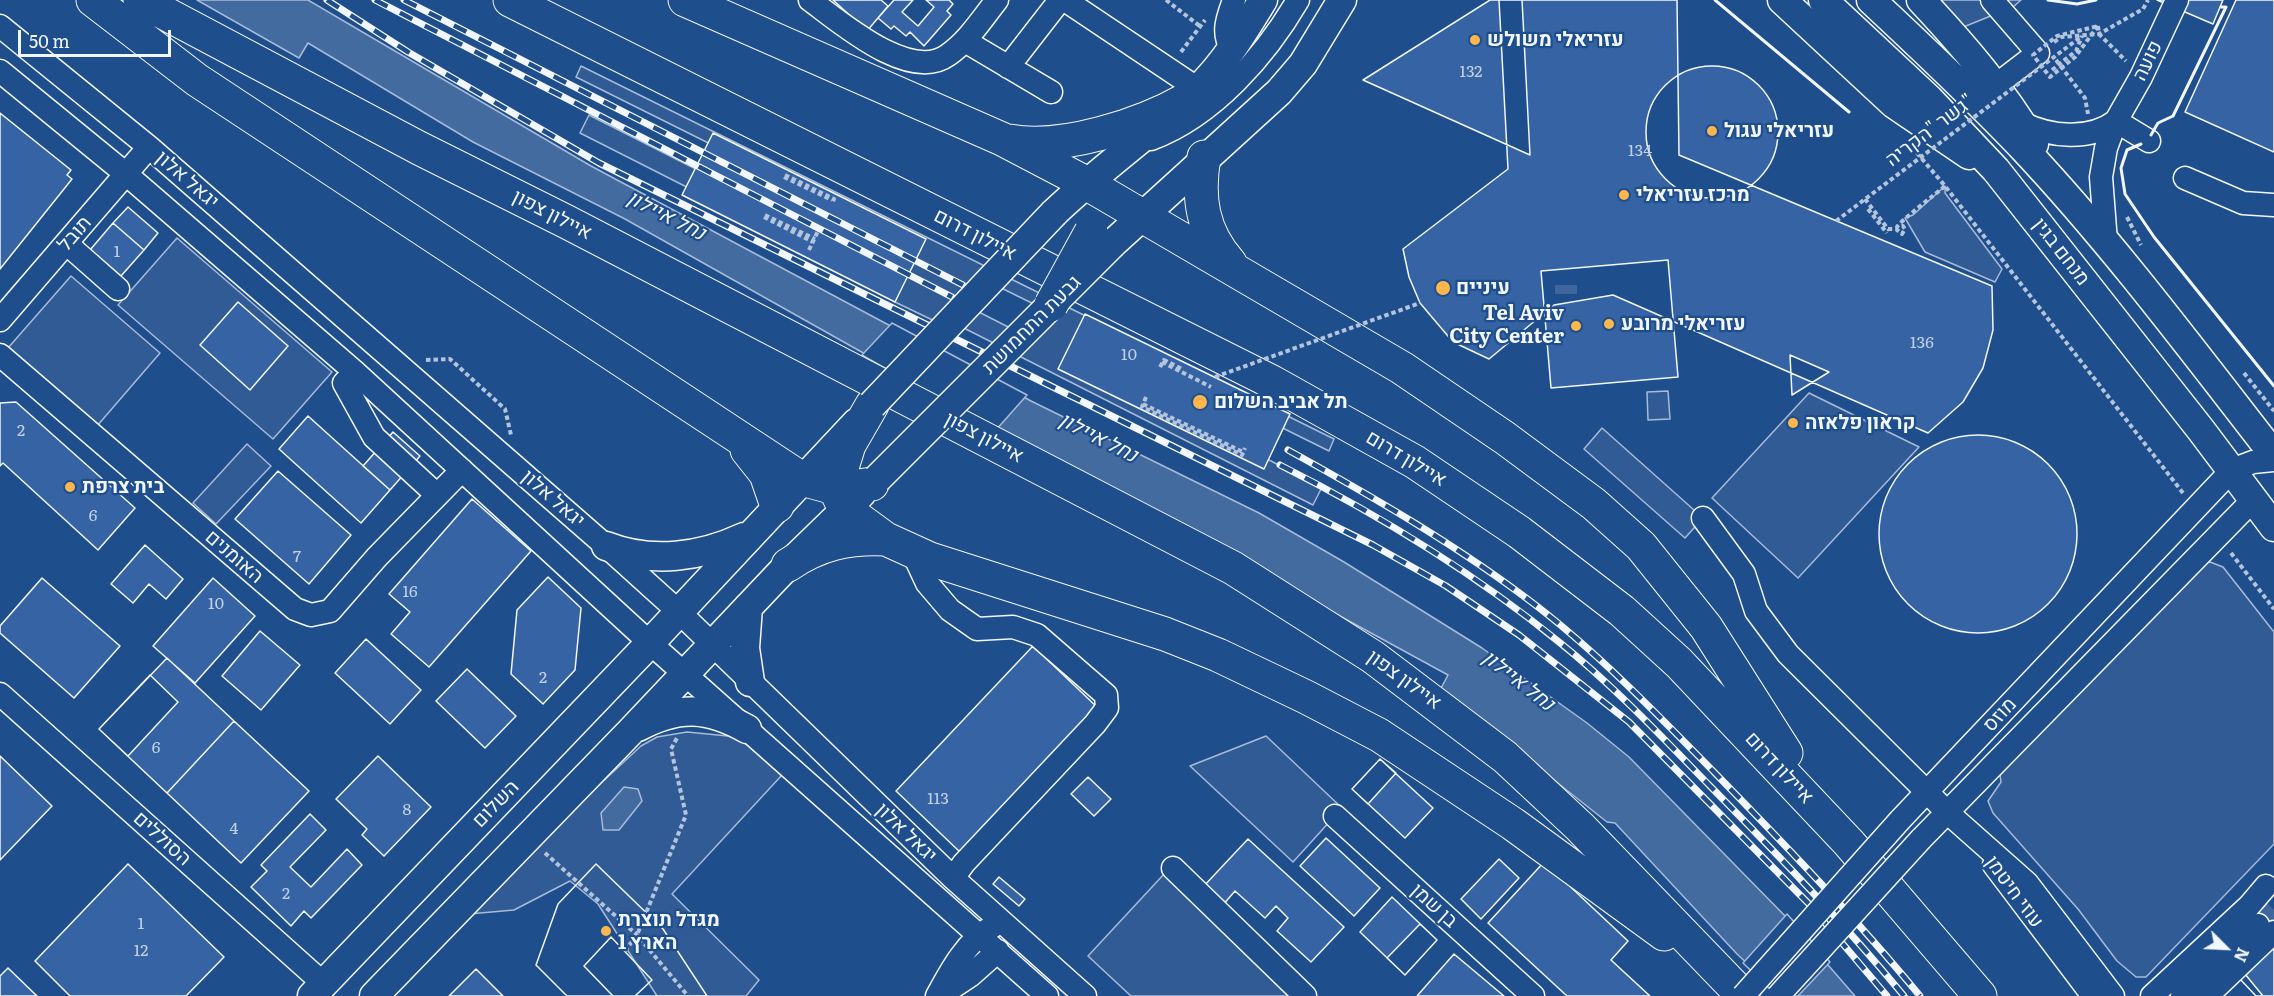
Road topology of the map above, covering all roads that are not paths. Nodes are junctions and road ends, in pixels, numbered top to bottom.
1 (93, 0) edge
2 (140, 0) edge
3 (510, 0) edge
4 (685, 0) edge
5 (810, 0) edge
6 (997, 0) edge
7 (1062, 0) edge
8 (1234, 0) edge
9 (1263, 0) edge
10 (1298, 0) edge
11 (1342, 0) edge
12 (1782, 0) edge
13 (1823, 0) edge
14 (1871, 0) edge
15 (1921, 0) edge
16 (1992, 0) edge
17 (2176, 0) edge
18 (0, 26) edge
19 (965, 41) junction
20 (1232, 49) junction
21 (1008, 68) junction
22 (0, 71) edge
23 (1995, 86) junction
24 (1051, 92) dead end
25 (1193, 94) junction
26 (2116, 121) junction
27 (2022, 123) junction
28 (1002, 139) junction
29 (2149, 141) dead end
30 (1131, 146) junction
31 (149, 147) junction
32 (1204, 157) junction
33 (1996, 170) junction
34 (126, 174) junction
35 (2185, 178) dead end
36 (1086, 183) junction
37 (2066, 197) junction
38 (2274, 205) edge
39 (1143, 214) junction
40 (1101, 238) junction
41 (2106, 242) junction
42 (67, 244) junction
43 (1235, 269) junction
44 (118, 289) dead end
45 (1052, 305) joint
46 (4, 306) edge
47 (0, 355) edge
48 (355, 372) junction
49 (872, 405) joint
50 (736, 437) junction
51 (2274, 455) edge
52 (2274, 460) edge
53 (462, 470) junction
54 (2232, 470) junction
55 (838, 478) junction
56 (802, 479) junction
57 (875, 481) joint
58 (437, 495) junction
59 (2253, 500) junction
60 (777, 506) junction
61 (1703, 518) dead end
62 (2274, 527) edge
63 (751, 533) junction
64 (606, 546) junction
65 (900, 546) junction
66 (788, 565) junction
67 (748, 607) junction
68 (679, 612) junction
69 (650, 643) junction
70 (712, 644) junction
71 (686, 674) junction
72 (750, 682) junction
73 (0, 694) edge
74 (747, 729) junction
75 (631, 731) junction
76 (1927, 792) junction
77 (1948, 813) junction
78 (1335, 816) dead end
79 (1830, 823) junction
80 (1976, 840) junction
81 (1173, 868) dead end
82 (953, 878) junction
83 (2271, 888) edge
84 (1006, 924) junction
85 (2266, 928) edge
86 (980, 935) junction
87 (998, 951) junction
88 (318, 990) edge
89 (1738, 991) edge
90 (374, 996) edge
91 (938, 996) edge
92 (1047, 996) edge
93 (1085, 996) edge
94 (1305, 996) edge
95 (1533, 996) edge
96 (1778, 996) edge
97 (1980, 996) edge
98 (2093, 996) edge
99 (2113, 996) edge
100 (2152, 996) edge
101 (2182, 996) edge
102 (2207, 996) edge

1 - 50 highway
2 - 89 highway, איילון צפון
3 - 79 highway, איילון דרום
4 - 28 highway
5 - 19 street
6 - 19 street
7 - 21 street
7 - 25 street
8 - 20 street
9 - 20 main road
10 - 30 street
11 - 32 main road
12 - 33 main road
13 - 33 main road, מנחם בגין
14 - 37 main road, מנחם בגין
15 - 23 main road
16 - 23 street
17 - 26 street, פועה
18 - 31 street, יגאל אלון
19 - 21 street
20 - 25 main road
21 - 24 street
22 - 34 street, יגאל אלון
23 - 27 main road
25 - 28 highway
25 - 30 main road
26 - 27 street
26 - 29 street
26 - 41 street, פועה
27 - 37 main road
28 - 36 highway
30 - 36 main road
31 - 34 street, תובל
31 - 64 street, יגאל אלון
32 - 39 main road
32 - 43 highway
33 - 54 main road, מנחם בגין
34 - 42 street, תובל
34 - 48 street, יגאל אלון
35 - 38 street
36 - 39 highway
36 - 40 highway
36 - 49 main road, bridge
37 - 41 main road, מנחם בגין
39 - 40 main road
39 - 43 highway
40 - 45 highway, bridge
41 - 51 main road, מנחם בגין
42 - 44 street
42 - 46 street, תובל
43 - 79 highway
45 - 57 main road, גבעת התחמושת, bridge
47 - 58 street, האומנים
48 - 53 street, יגאל אלון
48 - 58 street
49 - 55 highway
50 - 56 highway
50 - 60 highway
52 - 54 street, מוזס
53 - 58 street, האומנים
53 - 69 street, יגאל אלון
54 - 59 main road, מנחם בגין
54 - 76 street, מוזס
55 - 56 highway
55 - 57 highway
55 - 65 highway
55 - 66 main road
56 - 60 main road
59 - 62 main road, מנחם בגין
59 - 77 street, מוזס
60 - 63 main road
61 - 76 street
63 - 64 main road
63 - 68 main road
64 - 68 street, יגאל אלון
65 - 66 highway
65 - 82 street
65 - 89 highway
66 - 67 main road
67 - 70 main road
67 - 72 main road
68 - 69 main road, השלום
68 - 70 street, יגאל אלון
69 - 71 street, יגאל אלון
69 - 88 main road, השלום
70 - 71 main road
70 - 72 street, יגאל אלון
71 - 74 street, יגאל אלון
71 - 75 main road
72 - 82 street, יגאל אלון
73 - 88 street, הסוללים
74 - 75 main road
74 - 86 street, יגאל אלון
75 - 90 main road
76 - 77 street
76 - 89 street, מוזס, bridge
77 - 80 street
77 - 96 street, מוזס, bridge
78 - 95 street, בן שמן
79 - 97 highway, איילון דרום
80 - 98 street, עוזי חיטמן
80 - 99 street, עוזי חיטמן
81 - 94 street
82 - 84 street, יגאל אלון
83 - 100 street
84 - 86 street
84 - 93 street, יגאל אלון
85 - 101 street
85 - 102 street
86 - 87 street, יגאל אלון
86 - 91 street
87 - 91 street
87 - 92 street, יגאל אלון

